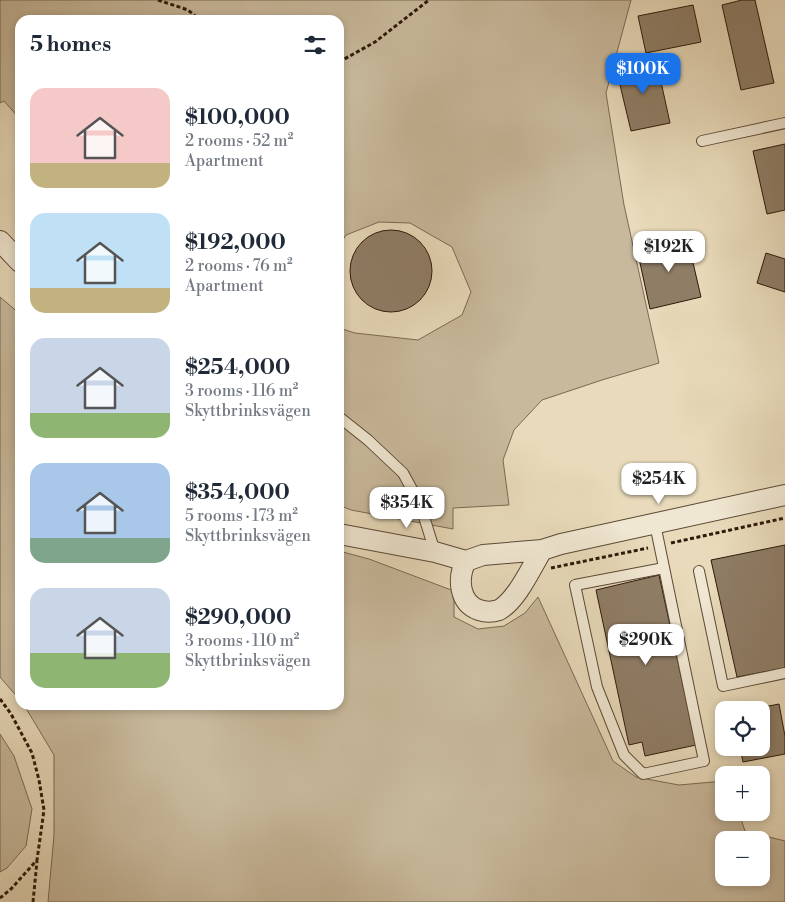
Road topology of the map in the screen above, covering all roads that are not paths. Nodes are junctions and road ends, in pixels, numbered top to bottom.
1 (785, 123) edge
2 (702, 141) dead end
3 (0, 241) edge
4 (15, 257) edge
5 (344, 421) edge
6 (785, 495) edge
7 (655, 524) junction
8 (344, 535) edge
9 (542, 550) junction
10 (435, 552) junction
11 (466, 561) junction
12 (664, 568) junction
13 (699, 571) dead end
14 (785, 673) edge

1 - 2 lane
3 - 4 street
5 - 10 lane
6 - 7 street
7 - 9 street
7 - 12 lane
8 - 10 street
9 - 11 street
9 - 11 street
10 - 11 street
12 - 12 lane
13 - 14 lane

